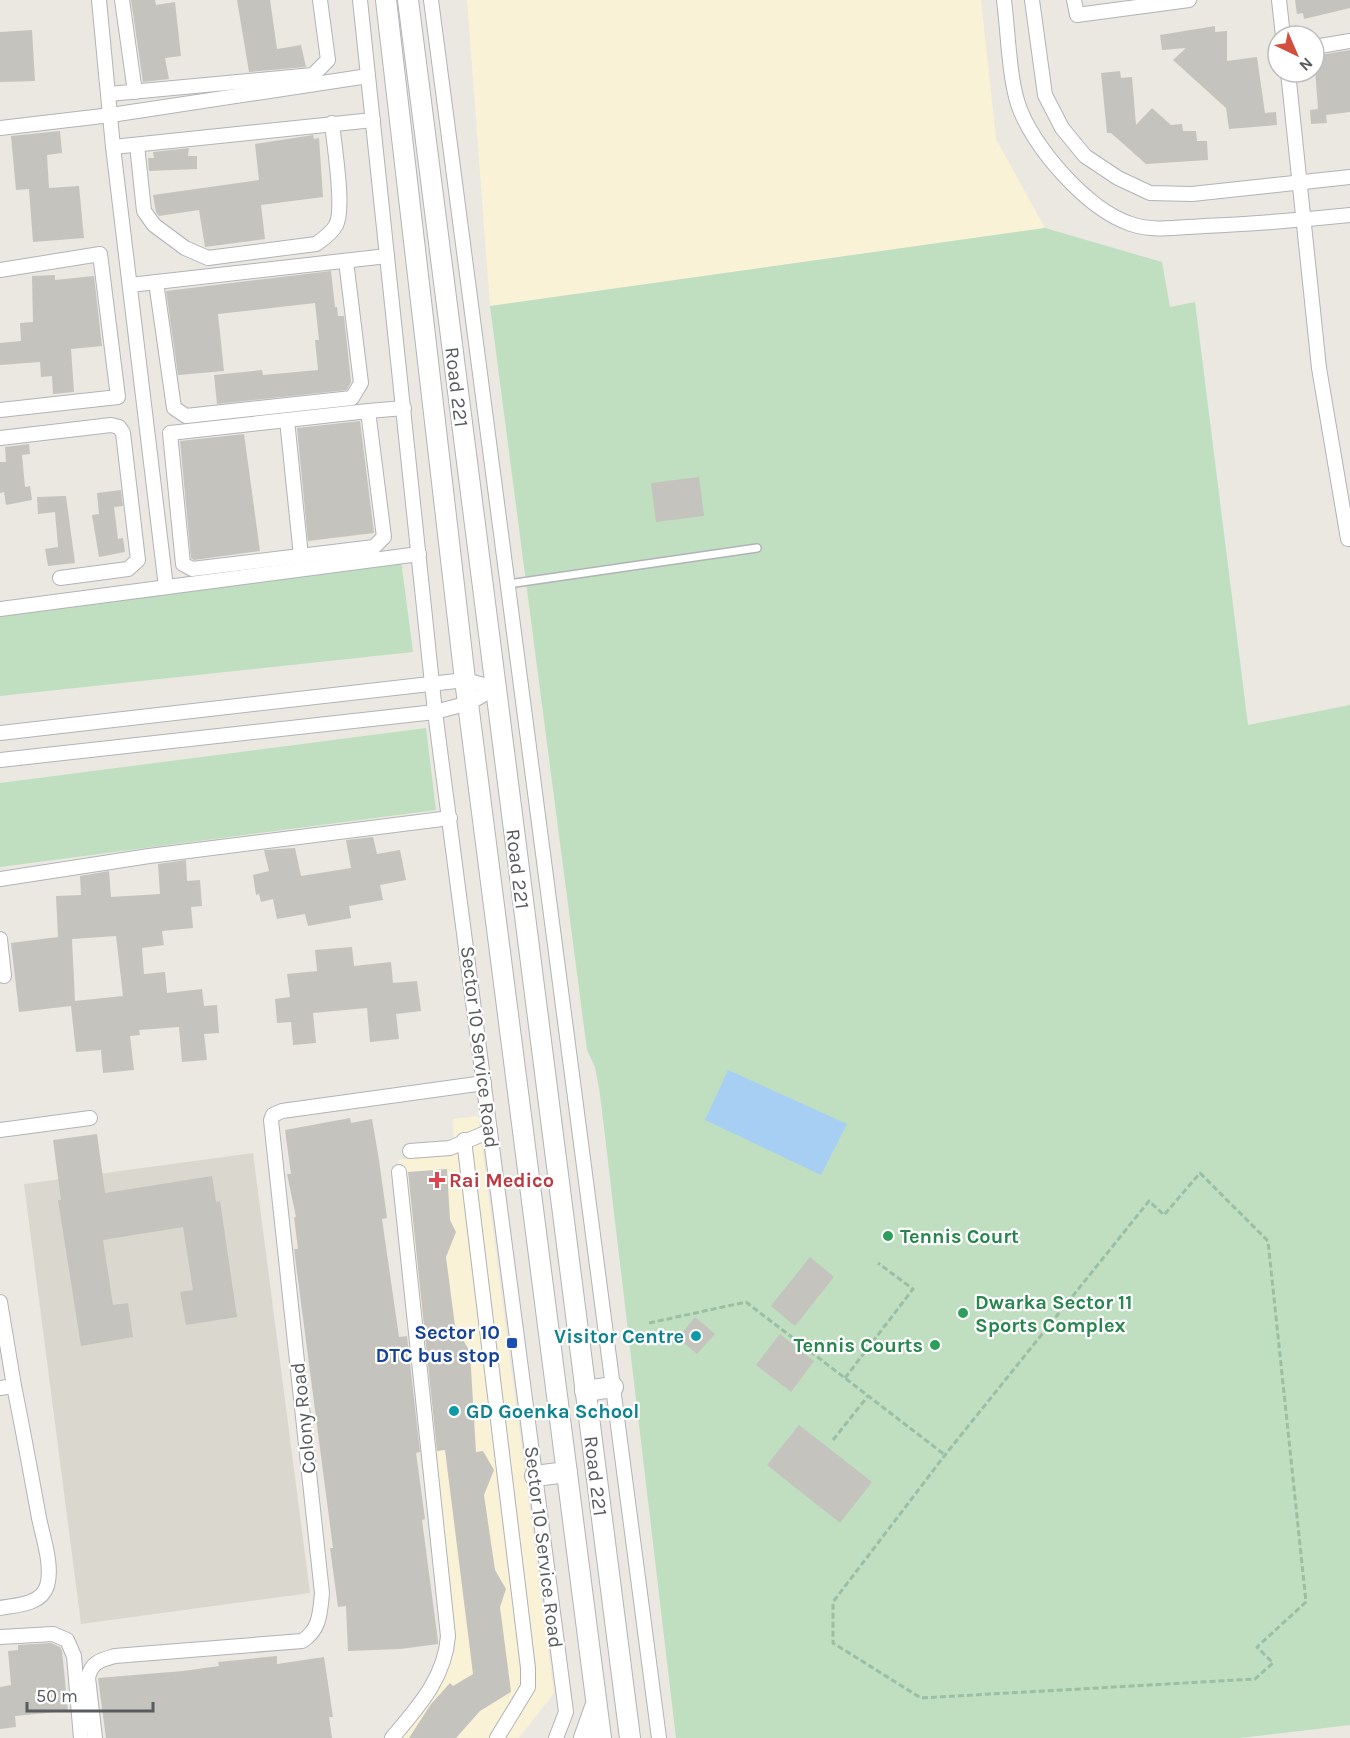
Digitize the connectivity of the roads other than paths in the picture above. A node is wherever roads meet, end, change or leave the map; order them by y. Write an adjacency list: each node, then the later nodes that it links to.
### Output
1 (99, 0): 19 (street)
2 (122, 0): 18 (street)
3 (320, 0): 18 (street)
4 (360, 0): 16 (street, Sector 10 Service Road)
5 (386, 0): 50 (main road, Road 221)
6 (408, 0): 52 (main road, Road 221)
7 (431, 0): 47 (street)
8 (1004, 0): 29 (street)
9 (1032, 0): 27 (street)
10 (1074, 0): 11 (street)
11 (1189, 0)
12 (1279, 0): 13 (street)
13 (1282, 24)
14 (1350, 41): 15 (street)
15 (1326, 45)
16 (368, 75): 20 (street); 21 (street, Sector 10 Service Road)
17 (1289, 84): 27 (street)
18 (135, 92): 19 (street)
19 (109, 94): 20 (street)
20 (111, 115): 23 (street); 25 (street)
21 (373, 120): 22 (street); 30 (street, Sector 10 Service Road)
22 (332, 123): 24 (street); 24 (street)
23 (0, 128)
24 (137, 145): 25 (street)
25 (113, 147): 34 (street)
26 (1350, 177): 27 (street)
27 (1299, 182): 29 (street)
28 (1350, 215): 29 (street)
29 (1302, 220): 42 (street)
30 (387, 256): 31 (street); 35 (street, Sector 10 Service Road)
31 (346, 261): 33 (street); 33 (street)
32 (0, 270): 36 (street)
33 (156, 282): 34 (street)
34 (130, 285): 41 (street)
35 (404, 408): 37 (street); 44 (street, Sector 10 Service Road)
36 (0, 410)
37 (368, 411): 38 (street); 45 (street)
38 (287, 420): 39 (street); 45 (street)
39 (170, 433): 41 (street); 45 (street)
40 (0, 438): 46 (street)
41 (148, 438): 48 (street)
42 (1348, 539)
43 (757, 548): 47 (lane)
44 (419, 554): 48 (street); 51 (street, Sector 10 Service Road)
45 (301, 556)
46 (60, 578)
47 (508, 584): 70 (street)
48 (166, 587): 49 (street)
49 (0, 609)
50 (465, 680): 51 (street); 52 (street); 53 (main road, Road 221)
51 (432, 683): 54 (street, Sector 10 Service Road); 55 (street)
52 (495, 688): 53 (street); 72 (main road, Road 221)
53 (469, 703): 54 (street); 73 (main road, Road 221)
54 (435, 712): 56 (street); 57 (street, Sector 10 Service Road)
55 (0, 733)
56 (0, 760)
57 (450, 818): 58 (street); 61 (street, Sector 10 Service Road)
58 (0, 879)
59 (0, 939): 60 (street)
60 (4, 976)
61 (484, 1083): 64 (street, Sector 10 Service Road); 79 (street, Colony Road)
62 (90, 1118): 63 (street)
63 (0, 1130)
64 (490, 1131): 65 (street); 74 (street, Sector 10 Service Road)
65 (464, 1140): 66 (street); 81 (street)
66 (410, 1151)
67 (399, 1172): 80 (street)
68 (0, 1302): 69 (street)
69 (14, 1386): 71 (street); 75 (street)
70 (613, 1387): 72 (main road); 86 (street)
71 (0, 1389)
72 (585, 1390): 85 (main road, Road 221)
73 (567, 1472): 74 (main road); 77 (main road, Road 221)
74 (535, 1476): 82 (street, Sector 10 Service Road)
75 (0, 1608)
76 (0, 1637): 78 (street)
77 (597, 1702): 83 (main road); 84 (main road, Road 221)
78 (81, 1738)
79 (95, 1738)
80 (392, 1738)
81 (497, 1738)
82 (556, 1738)
83 (584, 1738)
84 (601, 1738)
85 (630, 1738)
86 (659, 1738)

